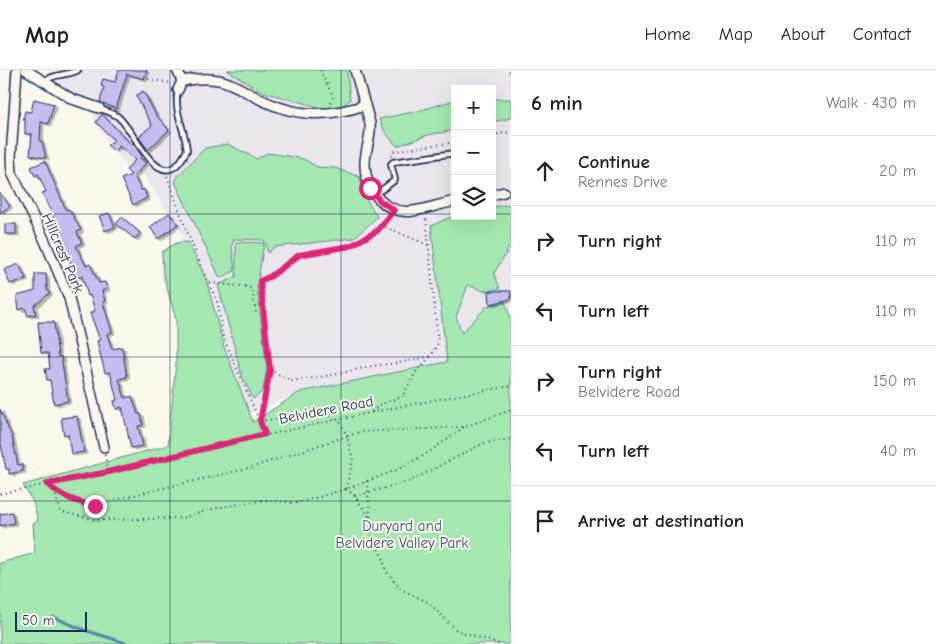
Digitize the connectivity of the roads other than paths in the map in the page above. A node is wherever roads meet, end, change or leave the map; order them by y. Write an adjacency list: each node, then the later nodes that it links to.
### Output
1 (16, 70): 15 (street, Hillcrest Park)
2 (26, 70): 6 (street)
3 (78, 70): 6 (lane)
4 (177, 70): 7 (street)
5 (355, 70): 8 (street)
6 (44, 82): 9 (street)
7 (180, 85): 8 (street); 9 (lane)
8 (365, 106): 12 (street)
9 (99, 108)
10 (451, 153): 12 (lane)
11 (504, 192): 13 (street)
12 (374, 194): 14 (street)
13 (496, 194)
14 (451, 202)
15 (104, 447)

